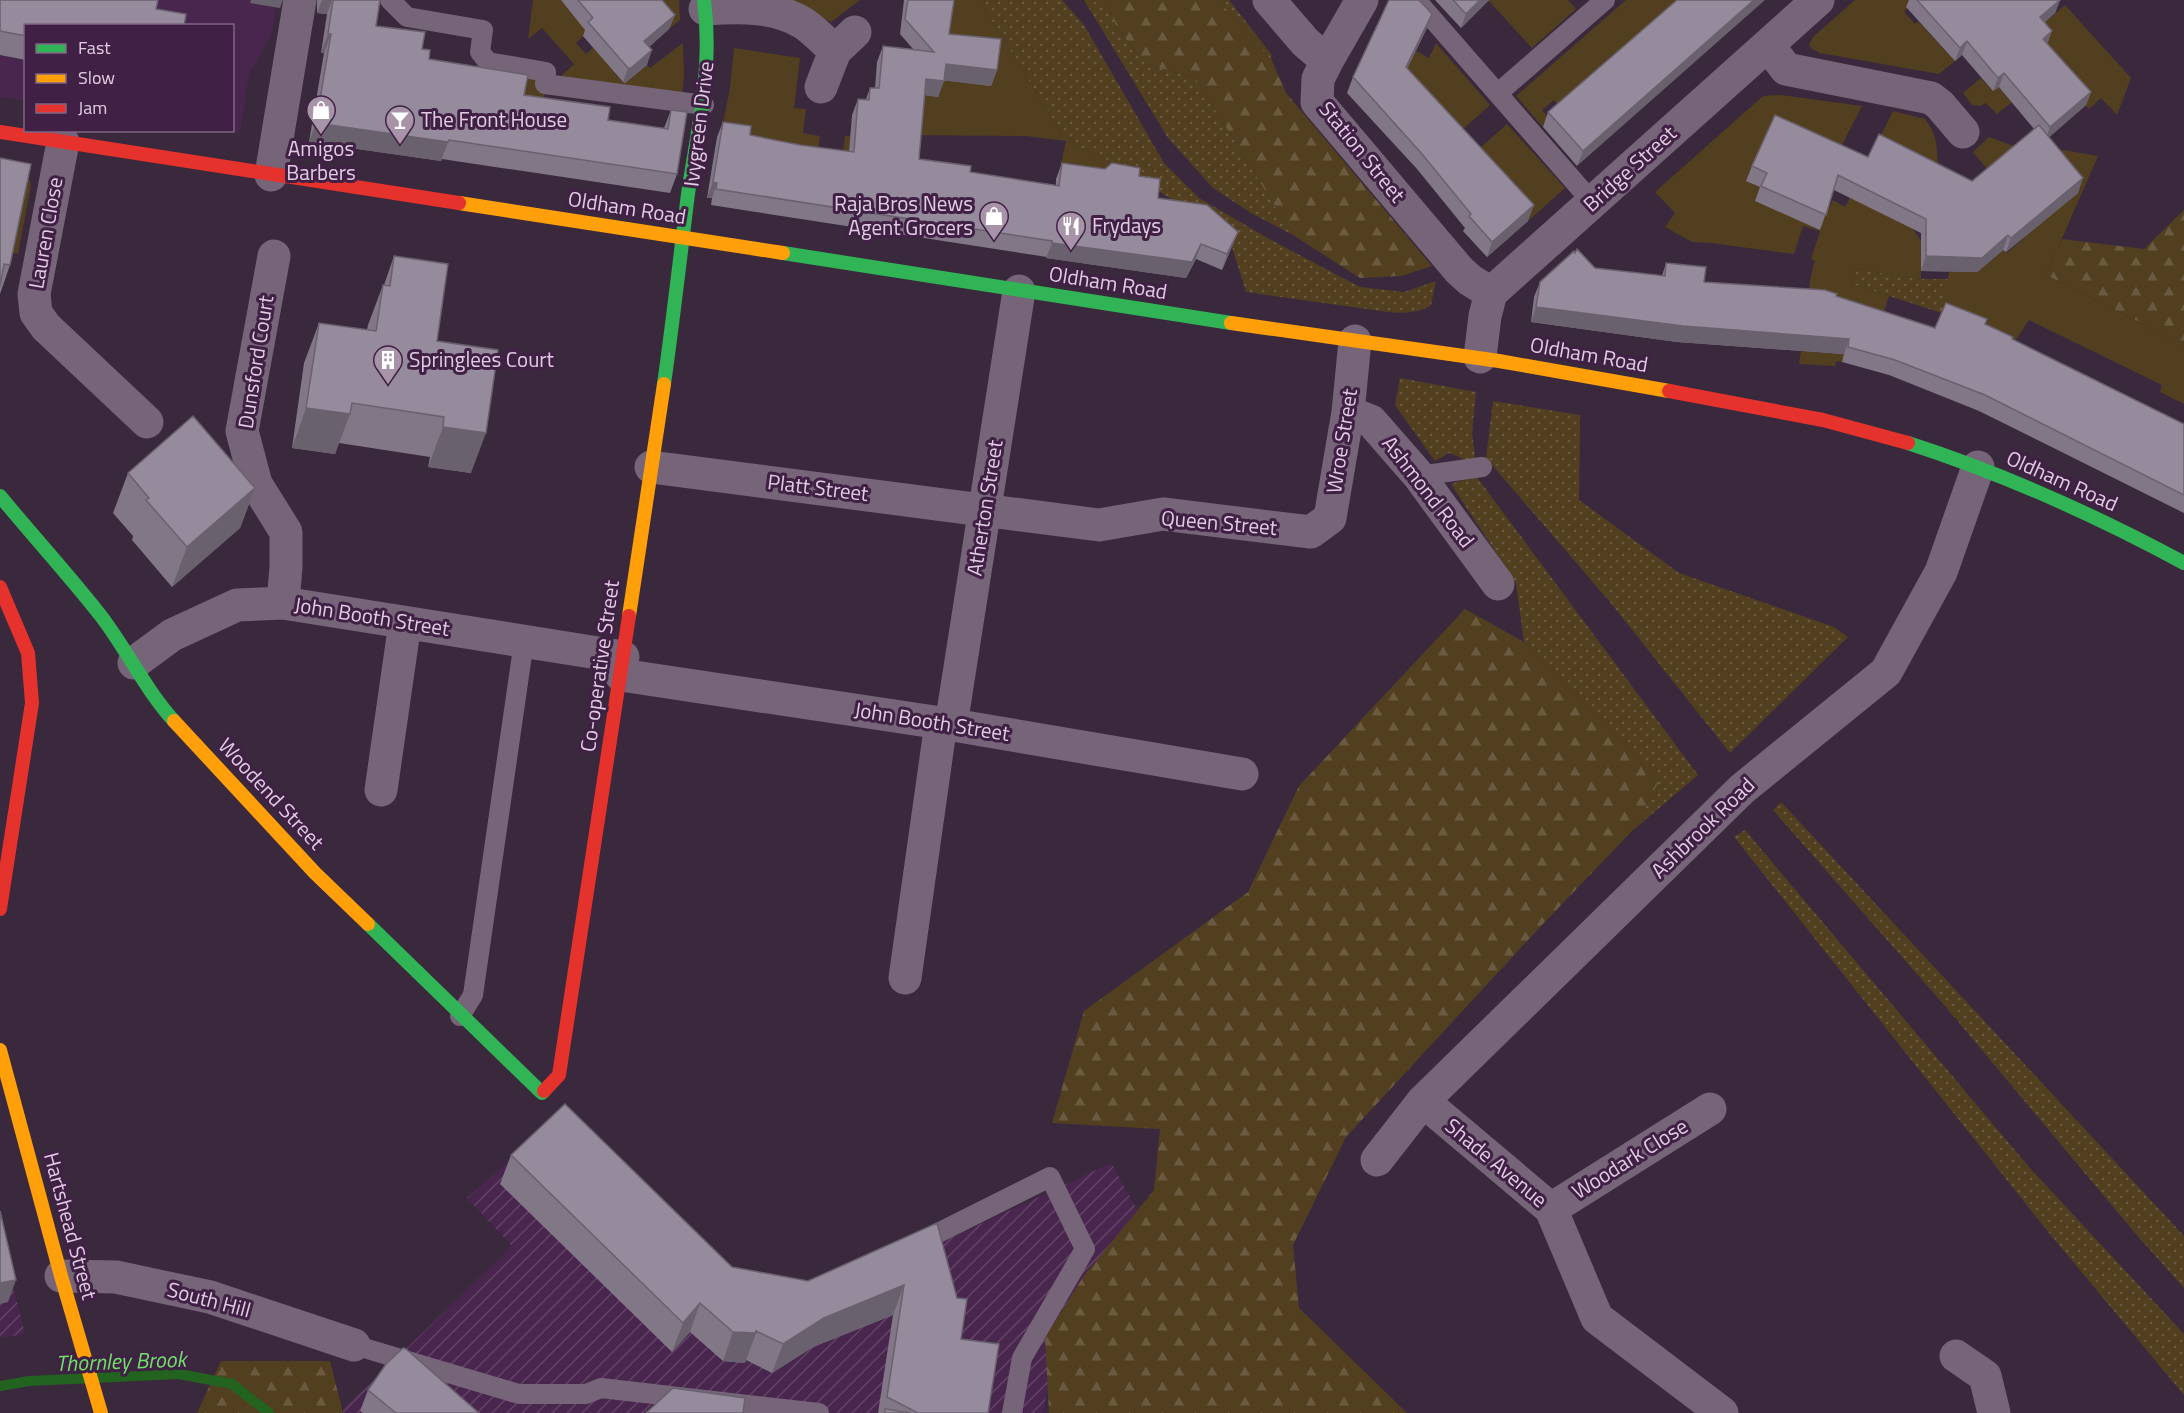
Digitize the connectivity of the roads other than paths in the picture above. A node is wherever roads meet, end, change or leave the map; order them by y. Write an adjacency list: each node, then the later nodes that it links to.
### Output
1 (300, 0): 17 (street)
2 (390, 0): 13 (lane)
3 (1269, 0): 10 (street)
4 (1362, 0): 10 (street)
5 (1416, 0): 12 (lane)
6 (1605, 0): 12 (lane)
7 (1818, 0): 9 (street, Bridge Street)
8 (705, 4): 11 (street, Ivygreen Drive); 13 (street, Ivygreen Drive)
9 (1768, 45): 15 (street); 18 (street, Bridge Street)
10 (1327, 61): 22 (street, Station Street)
11 (821, 87)
12 (1498, 93): 18 (lane)
13 (704, 105): 19 (street, Ivygreen Drive)
14 (0, 132): 16 (street, Oldham Road)
15 (1963, 132)
16 (63, 142): 17 (street, Oldham Road); 26 (street, Lauren Close)
17 (271, 175): 19 (street, Oldham Road)
18 (1593, 203): 22 (street, Bridge Street)
19 (684, 238): 21 (street, Oldham Road); 27 (street, Co-operative Street)
20 (274, 256): 37 (street, Dunsford Court)
21 (1019, 291): 23 (street, Oldham Road); 32 (street, Atherton Street)
22 (1491, 293): 24 (street)
23 (1355, 341): 24 (street, Oldham Road); 25 (street, Wroe Street)
24 (1480, 357): 29 (street, Oldham Road)
25 (1348, 412): 30 (street, Ashmond Road); 33 (street, Wroe Street)
26 (147, 422)
27 (651, 467): 32 (street, Platt Street); 41 (street, Co-operative Street)
28 (1482, 467): 30 (lane)
29 (1978, 467): 34 (street, Oldham Road); 50 (street, Ashbrook Road)
30 (1419, 476): 35 (street, Ashmond Road)
31 (0, 496): 40 (street, Woodend Street)
32 (984, 510): 33 (street, Queen Street); 42 (street, Atherton Street)
33 (1311, 532)
34 (2184, 563)
35 (1498, 584)
36 (0, 587): 45 (street)
37 (283, 603): 38 (street, John Booth Street); 40 (street, John Booth Street)
38 (405, 623): 39 (street, John Booth Street); 44 (street)
39 (524, 641): 41 (street, John Booth Street); 47 (lane)
40 (134, 663): 47 (street, Woodend Street)
41 (622, 666): 42 (street, John Booth Street); 49 (street, Co-operative Street)
42 (946, 724): 43 (street, John Booth Street); 46 (street, Atherton Street)
43 (1242, 774)
44 (381, 790)
45 (0, 909)
46 (905, 978)
47 (460, 1016): 49 (street, Woodend Street)
48 (0, 1050): 56 (street, Hartshead Street)
49 (542, 1093): 51 (lane)
50 (1423, 1101): 53 (street, Ashbrook Road); 54 (street, Shade Avenue)
51 (559, 1109)
52 (1710, 1109): 54 (street, Woodark Close)
53 (1377, 1160)
54 (1551, 1209): 62 (street, Shade Avenue)
55 (902, 1250): 61 (lane)
56 (61, 1276): 57 (street, South Hill); 59 (street, Hartshead Street)
57 (354, 1345): 60 (lane)
58 (1956, 1356): 63 (street)
59 (101, 1413)
60 (819, 1413)
61 (1012, 1413)
62 (1722, 1413)
63 (1994, 1413)

